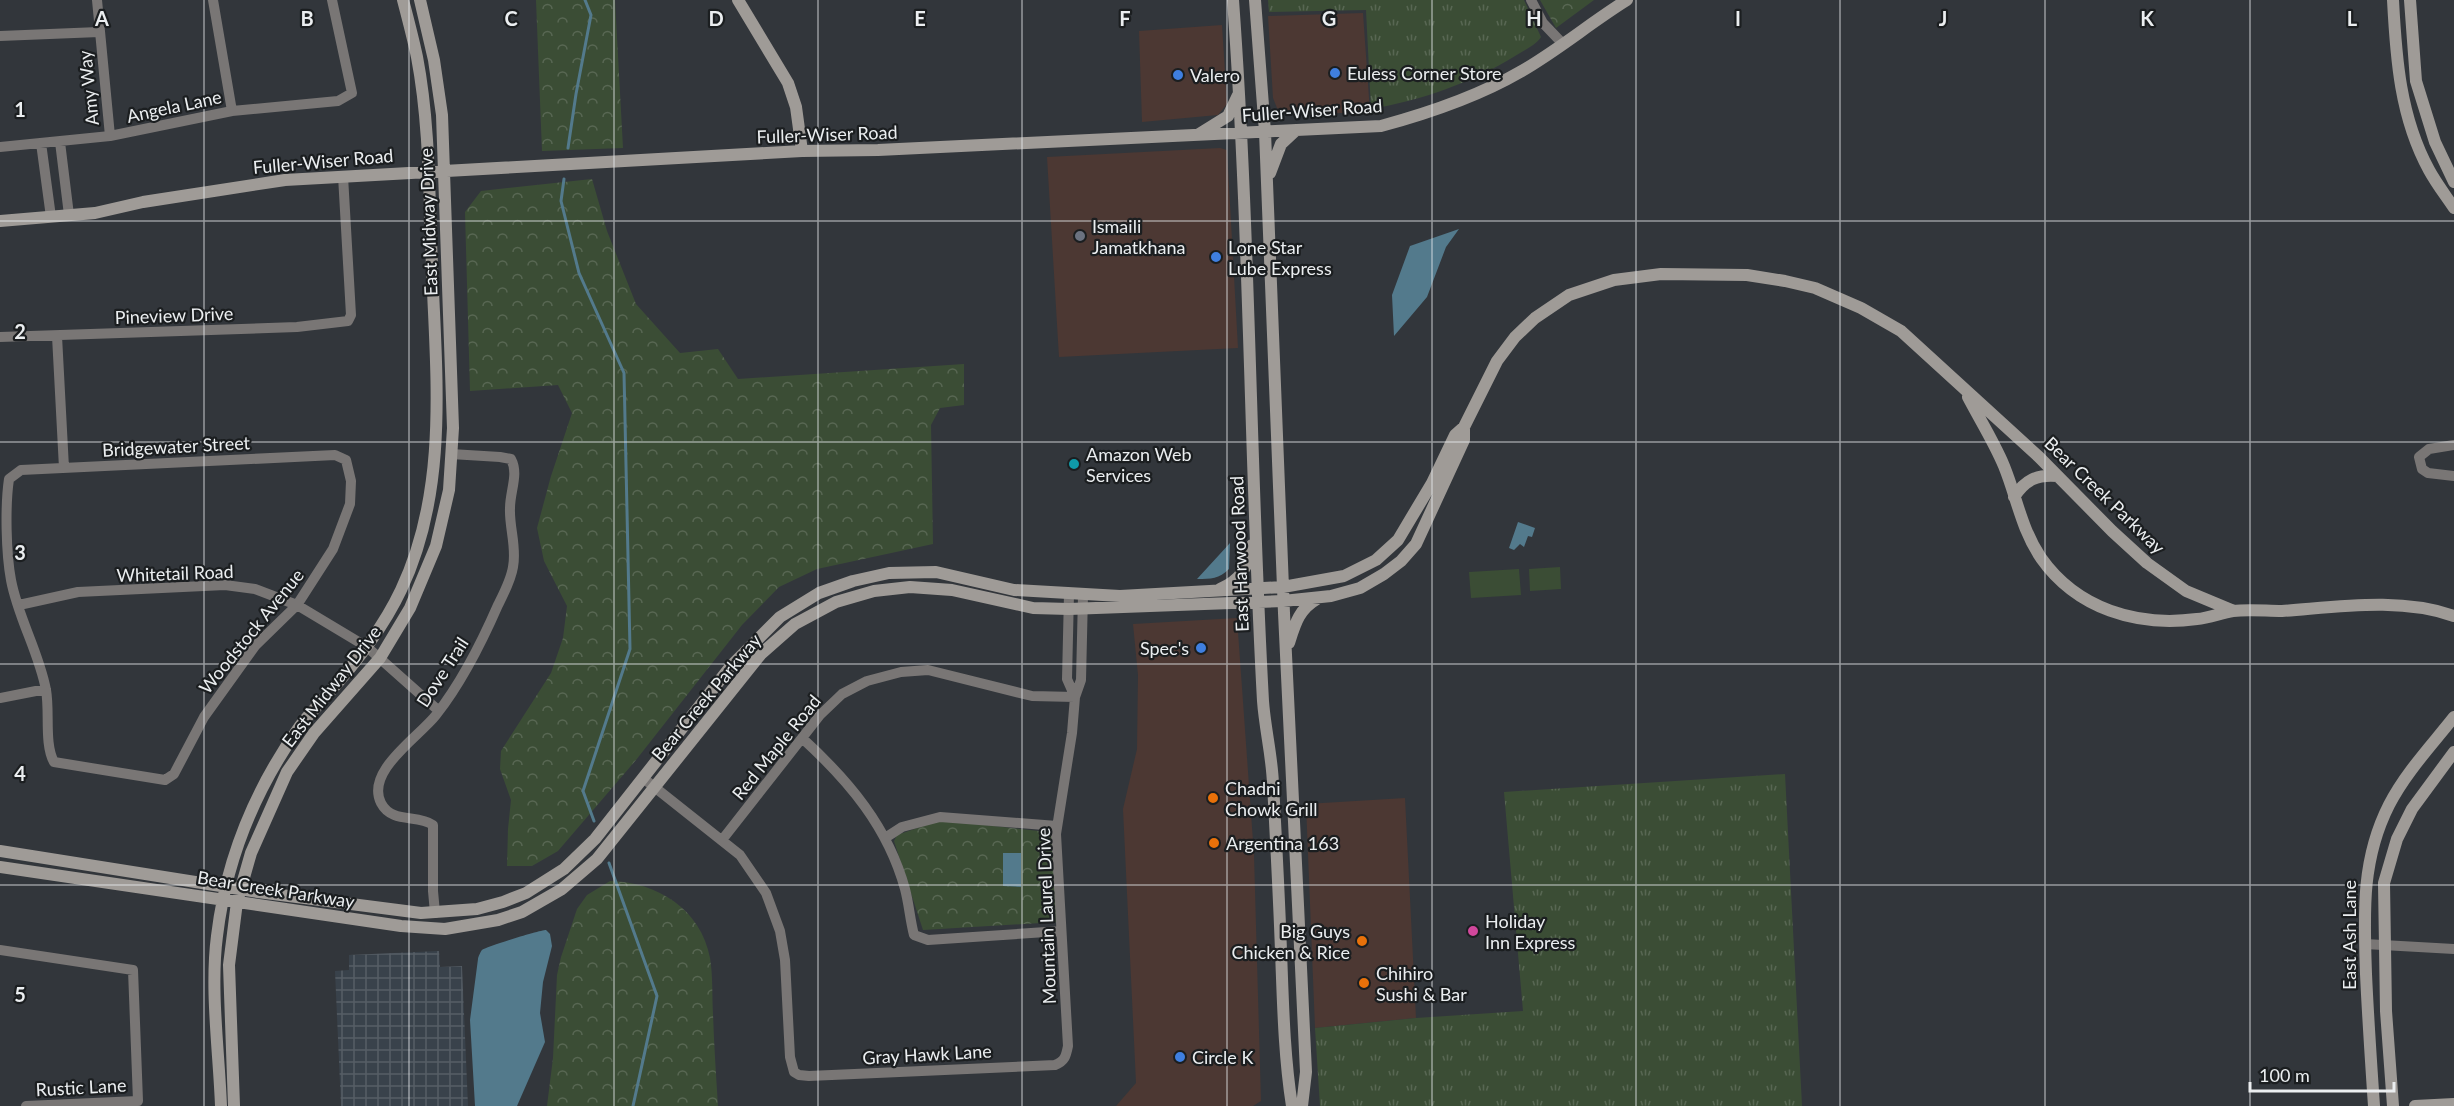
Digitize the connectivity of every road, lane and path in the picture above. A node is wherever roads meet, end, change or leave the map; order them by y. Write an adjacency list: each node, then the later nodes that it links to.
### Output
1 (97, 0): 13 (street, Amy Way)
2 (213, 0): 17 (street)
3 (332, 0): 17 (street, Angela Lane)
4 (403, 0): 30 (street, East Midway Drive)
5 (420, 0): 28 (street, East Midway Drive)
6 (738, 0): 26 (street)
7 (1233, 0): 16 (street, East Harwood Road)
8 (1255, 0): 19 (street)
9 (1531, 0): 15 (street)
10 (1627, 0): 15 (street, Fuller-Wiser Road)
11 (2393, 0): 29 (street)
12 (2410, 0): 27 (street)
13 (99, 32): 14 (street); 22 (street, Amy Way)
14 (0, 36)
15 (1563, 44): 18 (street, Fuller-Wiser Road)
16 (1240, 91): 20 (street, East Harwood Road); 21 (street)
17 (232, 111): 22 (street, Angela Lane)
18 (1296, 130): 19 (street, Fuller-Wiser Road); 33 (street)
19 (1265, 132): 20 (street, Fuller-Wiser Road); 33 (street)
20 (1243, 133): 21 (street, Fuller-Wiser Road); 38 (street, East Harwood Road)
21 (1198, 135): 26 (street, Fuller-Wiser Road)
22 (110, 136): 23 (street, Angela Lane)
23 (60, 142): 24 (street, Angela Lane); 35 (street, Amy Way)
24 (41, 143): 25 (street, Angela Lane); 36 (street)
25 (0, 147)
26 (802, 152): 28 (street, Fuller-Wiser Road)
27 (2444, 165): 29 (street); 32 (street)
28 (444, 170): 30 (street, Fuller-Wiser Road); 45 (street, East Midway Drive)
29 (2429, 170): 34 (street)
30 (428, 171): 31 (street, Fuller-Wiser Road); 66 (street, East Midway Drive)
31 (343, 176): 35 (street, Fuller-Wiser Road); 40 (street, Pineview Drive)
32 (2454, 182)
33 (1267, 183): 39 (street)
34 (2454, 208)
35 (69, 215): 36 (street, Fuller-Wiser Road)
36 (51, 217): 37 (street, Fuller-Wiser Road)
37 (0, 221)
38 (1249, 286): 39 (street); 51 (street, East Harwood Road)
39 (1271, 286): 52 (street)
40 (57, 336): 41 (street, Pineview Drive); 47 (street)
41 (0, 338)
42 (1963, 388): 43 (street, Bear Creek Parkway); 48 (street, Bear Creek Parkway); 50 (street, Bear Creek Parkway)
43 (1464, 428): 52 (street, Bear Creek Parkway); 57 (street, Bear Creek Parkway)
44 (2454, 445): 49 (street)
45 (452, 454): 68 (street, East Midway Drive); 72 (street, Dove Trail)
46 (346, 460): 47 (street, Bridgewater Street); 61 (street, Woodstock Avenue)
47 (64, 468): 60 (street, Bridgewater Street)
48 (2058, 476): 50 (street); 64 (street, Bear Creek Parkway)
49 (2454, 476)
50 (2014, 497): 64 (street, Bear Creek Parkway)
51 (1255, 505): 53 (street, East Harwood Road); 54 (street)
52 (1283, 587): 53 (street, Bear Creek Parkway); 58 (street)
53 (1258, 589): 54 (street, Bear Creek Parkway); 59 (street, East Harwood Road)
54 (1214, 592): 56 (street, Bear Creek Parkway)
55 (1069, 594): 56 (street, Bear Creek Parkway); 63 (street, Mountain Laurel Drive); 76 (street, Bear Creek Parkway)
56 (1083, 595): 62 (street, Mountain Laurel Drive)
57 (1318, 598): 58 (street, Bear Creek Parkway); 67 (street)
58 (1284, 602): 59 (street, Bear Creek Parkway); 67 (street)
59 (1259, 603): 62 (street, Bear Creek Parkway); 84 (street, East Harwood Road)
60 (19, 605): 61 (street, Whitetail Road); 69 (street)
61 (297, 605): 66 (street, Whitetail Road); 69 (street, Woodstock Avenue)
62 (1082, 608): 63 (street, Bear Creek Parkway); 71 (street, Mountain Laurel Drive)
63 (1068, 609): 71 (street, Mountain Laurel Drive); 77 (street, Bear Creek Parkway)
64 (2234, 611): 65 (street, Bear Creek Parkway)
65 (2454, 615)
66 (366, 648): 68 (street, Whitetail Road); 85 (street, East Midway Drive)
67 (1286, 653): 83 (street)
68 (380, 658): 72 (street, Whitetail Road); 86 (street, East Midway Drive)
69 (46, 689): 70 (street)
70 (0, 698)
71 (1075, 698): 74 (street, Red Maple Road); 78 (street, Mountain Laurel Drive)
72 (439, 711): 89 (street, Dove Trail)
73 (2452, 723): 91 (street, East Ash Lane)
74 (802, 738): 79 (street); 80 (street, Red Maple Road)
75 (2454, 752): 92 (street, East Ash Lane)
76 (643, 778): 77 (street); 89 (street, Bear Creek Parkway)
77 (655, 787): 80 (street); 88 (street, Bear Creek Parkway)
78 (1057, 826): 79 (street); 90 (street, Mountain Laurel Drive)
79 (885, 838): 90 (street)
80 (722, 840): 95 (street, Gray Hawk Lane)
81 (0, 851): 85 (street, Bear Creek Parkway)
82 (0, 867): 87 (street, Bear Creek Parkway)
83 (1297, 883): 84 (street); 101 (street)
84 (1278, 884): 100 (street, East Harwood Road)
85 (227, 886): 86 (street, Bear Creek Parkway); 87 (street, East Midway Drive)
86 (240, 889): 88 (street, East Midway Drive); 89 (street, Bear Creek Parkway)
87 (224, 899): 88 (street, Bear Creek Parkway); 98 (street, East Midway Drive)
88 (237, 902): 99 (street, East Midway Drive)
89 (435, 912)
90 (1061, 931): 95 (street, Mountain Laurel Drive)
91 (2365, 944): 92 (street); 102 (street, East Ash Lane)
92 (2385, 944): 93 (street); 103 (street, East Ash Lane)
93 (2454, 949)
94 (0, 950): 97 (street, Rustic Lane)
95 (1062, 1062)
96 (2454, 1104): 104 (street)
97 (26, 1106)
98 (221, 1106)
99 (234, 1106)
100 (1292, 1106)
101 (1302, 1106)
102 (2373, 1106)
103 (2393, 1106)
104 (2415, 1106)

